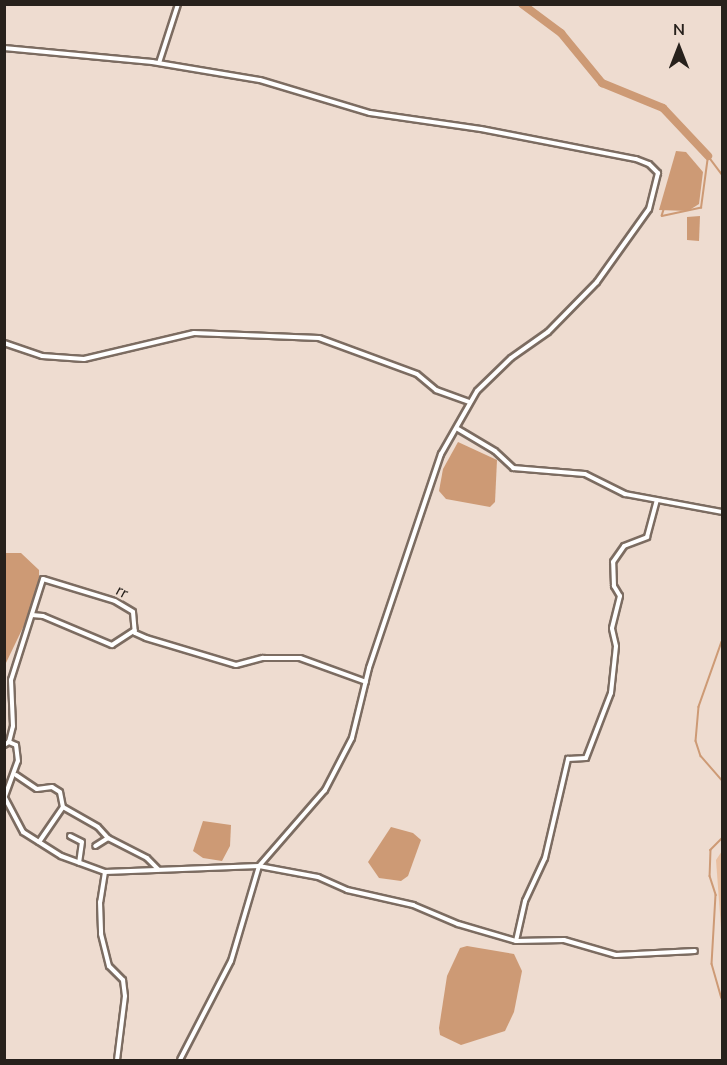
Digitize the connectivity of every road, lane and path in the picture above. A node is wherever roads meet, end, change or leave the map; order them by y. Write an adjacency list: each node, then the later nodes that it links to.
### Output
1 (178, 4): 3 (street)
2 (4, 48): 3 (street)
3 (159, 63): 5 (street)
4 (4, 343): 5 (street)
5 (469, 402): 6 (street)
6 (458, 429): 7 (street); 11 (street)
7 (657, 500): 8 (street); 24 (street)
8 (723, 512)
9 (32, 616): 10 (street); 10 (street, rr); 12 (street, rr)
10 (135, 630): 11 (street)
11 (366, 682): 21 (street)
12 (7, 743): 13 (street, rr)
13 (16, 775): 14 (street, rr); 15 (street)
14 (5, 796): 18 (street)
15 (63, 807): 17 (street); 18 (street)
16 (70, 836): 20 (street)
17 (108, 838): 19 (street); 22 (street)
18 (39, 842): 20 (street)
19 (95, 846)
20 (79, 863): 23 (street)
21 (259, 866): 22 (street); 24 (street); 27 (street)
22 (158, 869): 23 (street)
23 (105, 872): 26 (street)
24 (516, 941): 25 (street)
25 (695, 951)
26 (117, 1060)
27 (180, 1060)

